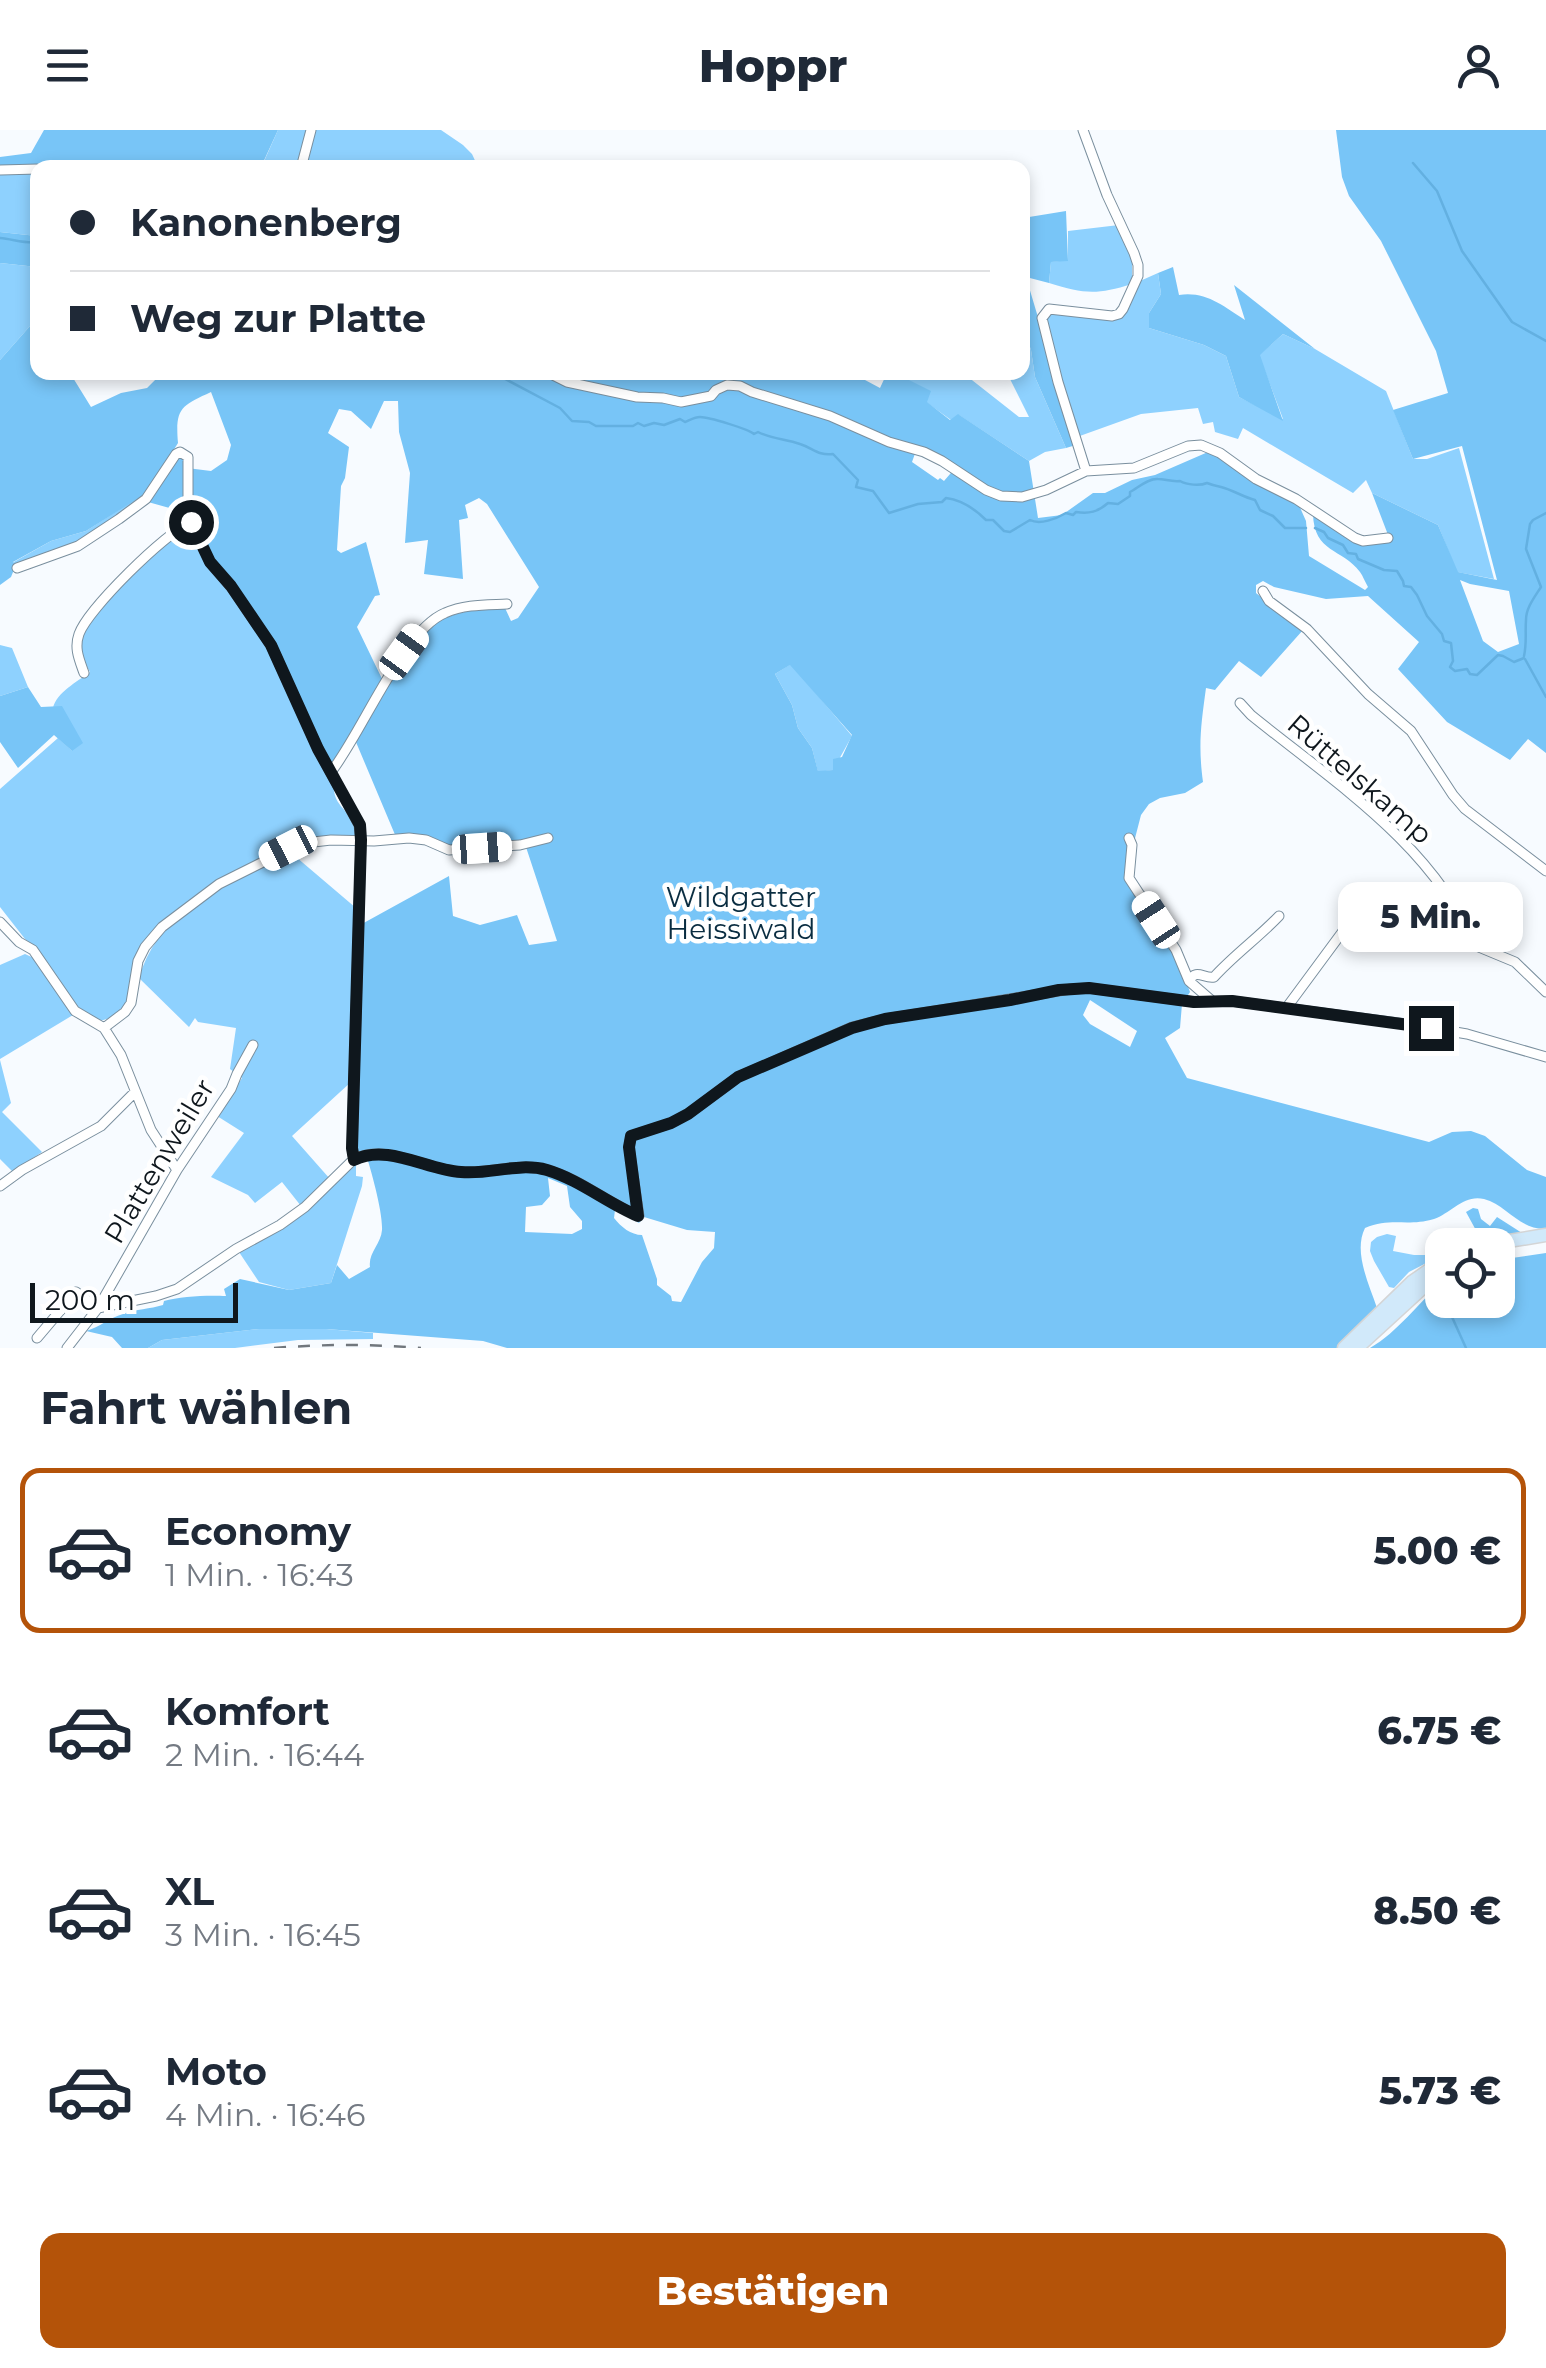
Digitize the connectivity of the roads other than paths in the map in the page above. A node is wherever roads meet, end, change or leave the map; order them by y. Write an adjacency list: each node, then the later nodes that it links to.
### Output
1 (311, 130): 3 (street)
2 (1082, 130): 7 (street)
3 (303, 160)
4 (30, 169): 5 (street)
5 (0, 170)
6 (563, 380): 7 (street)
7 (1086, 472): 9 (street)
8 (191, 522): 10 (street); 13 (street); 15 (street)
9 (1388, 538)
10 (17, 568)
11 (1263, 591): 19 (street)
12 (507, 604): 15 (street)
13 (84, 672)
14 (1240, 703): 24 (street, Rüttelskamp)
15 (331, 772): 18 (street)
16 (548, 838): 18 (street)
17 (1129, 838): 25 (street)
18 (361, 840): 29 (street); 33 (street)
19 (1546, 871)
20 (1366, 900): 28 (street)
21 (1279, 916): 25 (street)
22 (1406, 920): 24 (street)
23 (0, 922): 29 (street)
24 (1474, 945): 26 (street)
25 (1189, 981): 27 (street)
26 (1546, 992)
27 (1212, 1001): 28 (street); 33 (street)
28 (1287, 1007): 31 (street)
29 (104, 1028): 32 (street)
30 (253, 1045): 34 (street, Plattenweiler)
31 (1546, 1057)
32 (136, 1092): 34 (street); 35 (street)
33 (358, 1157): 42 (street)
34 (177, 1170): 42 (street, Plattenweiler)
35 (0, 1186)
36 (1546, 1235): 37 (main road)
37 (1515, 1240)
38 (1546, 1242): 39 (main road)
39 (1515, 1247)
40 (1425, 1273): 45 (main road)
41 (1425, 1284): 46 (main road)
42 (98, 1308): 43 (street); 44 (street, Plattenweiler)
43 (36, 1338)
44 (67, 1348)
45 (1344, 1348)
46 (1357, 1348)

